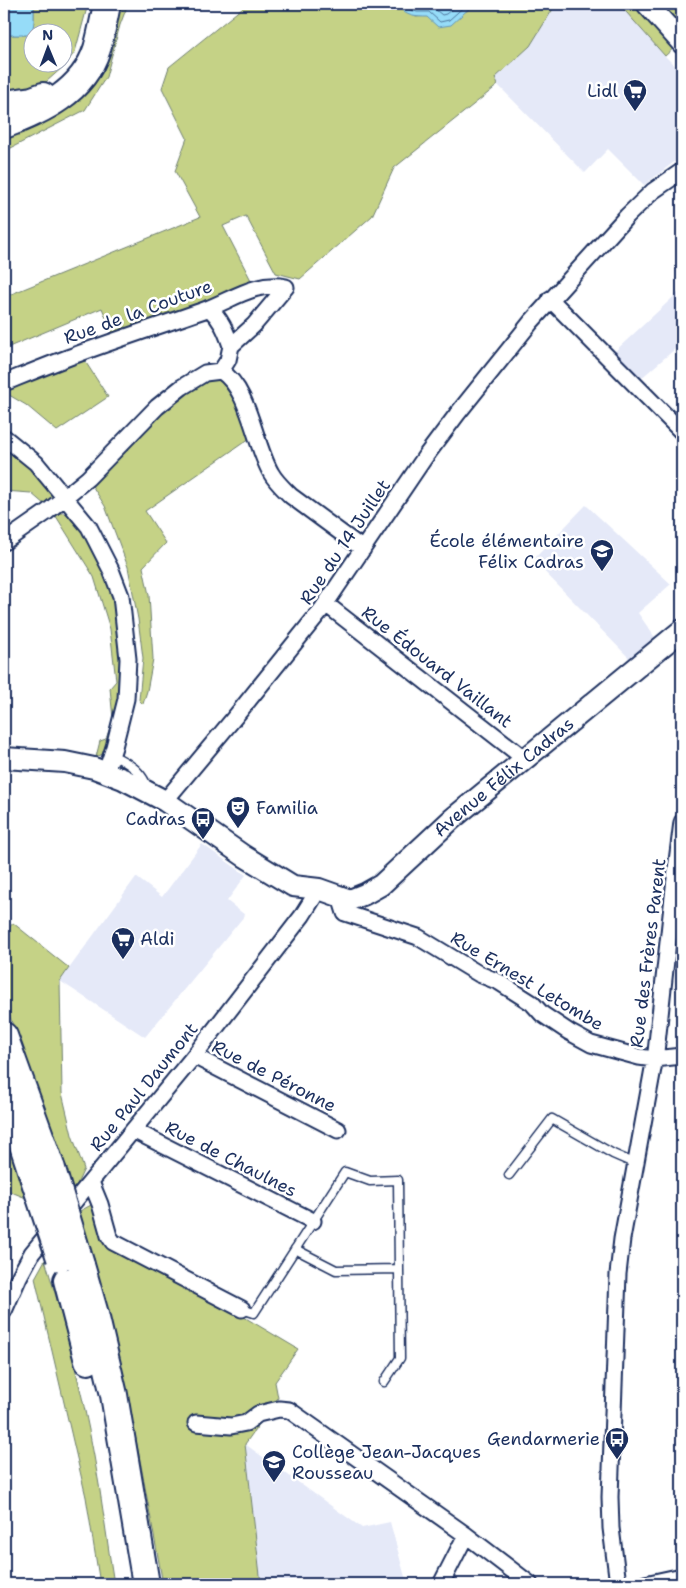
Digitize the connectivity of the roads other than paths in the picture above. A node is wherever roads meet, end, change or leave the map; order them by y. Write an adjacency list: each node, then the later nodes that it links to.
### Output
1 (96, 4): 5 (highway)
2 (107, 4): 6 (highway)
3 (647, 4): 4 (street)
4 (682, 43)
5 (4, 104)
6 (4, 125)
7 (682, 170): 8 (street, Rue du 14 Juillet)
8 (550, 299): 13 (street); 17 (street, Rue du 14 Juillet)
9 (209, 308): 10 (street); 10 (street, Rue de la Couture); 12 (street, Rue de la Couture)
10 (231, 346): 11 (street)
11 (221, 371): 15 (street); 17 (street)
12 (4, 382)
13 (682, 432)
14 (4, 437): 15 (street)
15 (64, 497): 16 (street); 22 (street)
16 (4, 542)
17 (363, 549): 18 (street, Rue du 14 Juillet)
18 (326, 604): 21 (street, Rue Édouard Vaillant); 23 (street, Rue du 14 Juillet)
19 (682, 630): 21 (street, Avenue Félix Cadras)
20 (4, 758): 22 (street, Avenue Félix Cadras)
21 (525, 759): 26 (street, Avenue Félix Cadras)
22 (108, 764): 23 (street, Avenue Félix Cadras)
23 (156, 796): 25 (street, Avenue Félix Cadras)
24 (682, 822): 30 (street, Rue des Frères Parent)
25 (319, 889): 26 (street, Avenue Félix Cadras); 28 (street, Rue Paul Daumont)
26 (340, 897): 30 (street, Rue Ernest Letombe)
27 (4, 1036): 35 (highway)
28 (194, 1056): 32 (street, Rue Paul Daumont); 33 (street, Rue de Péronne)
29 (682, 1056): 30 (street, Rue Ernest Letombe)
30 (654, 1059): 34 (street, Rue des Frères Parent)
31 (4, 1087): 35 (highway)
32 (133, 1130): 37 (street, Rue Paul Daumont); 38 (street, Rue de Chaulnes)
33 (338, 1130)
34 (636, 1164): 36 (lane); 52 (street, Rue des Frères Parent)
35 (42, 1173): 40 (highway, bridge)
36 (510, 1175)
37 (91, 1182): 42 (street); 43 (street, Rue Paul Daumont)
38 (313, 1220): 39 (lane); 41 (lane)
39 (295, 1249): 41 (lane); 42 (lane)
40 (72, 1267): 49 (highway); 50 (highway)
41 (399, 1269): 44 (lane)
42 (242, 1309)
43 (4, 1311)
44 (384, 1382)
45 (196, 1423): 46 (street)
46 (466, 1535): 48 (street); 51 (street)
47 (682, 1576): 53 (street)
48 (525, 1583)
49 (129, 1584)
50 (146, 1584)
51 (441, 1584)
52 (618, 1584)
53 (645, 1584)

